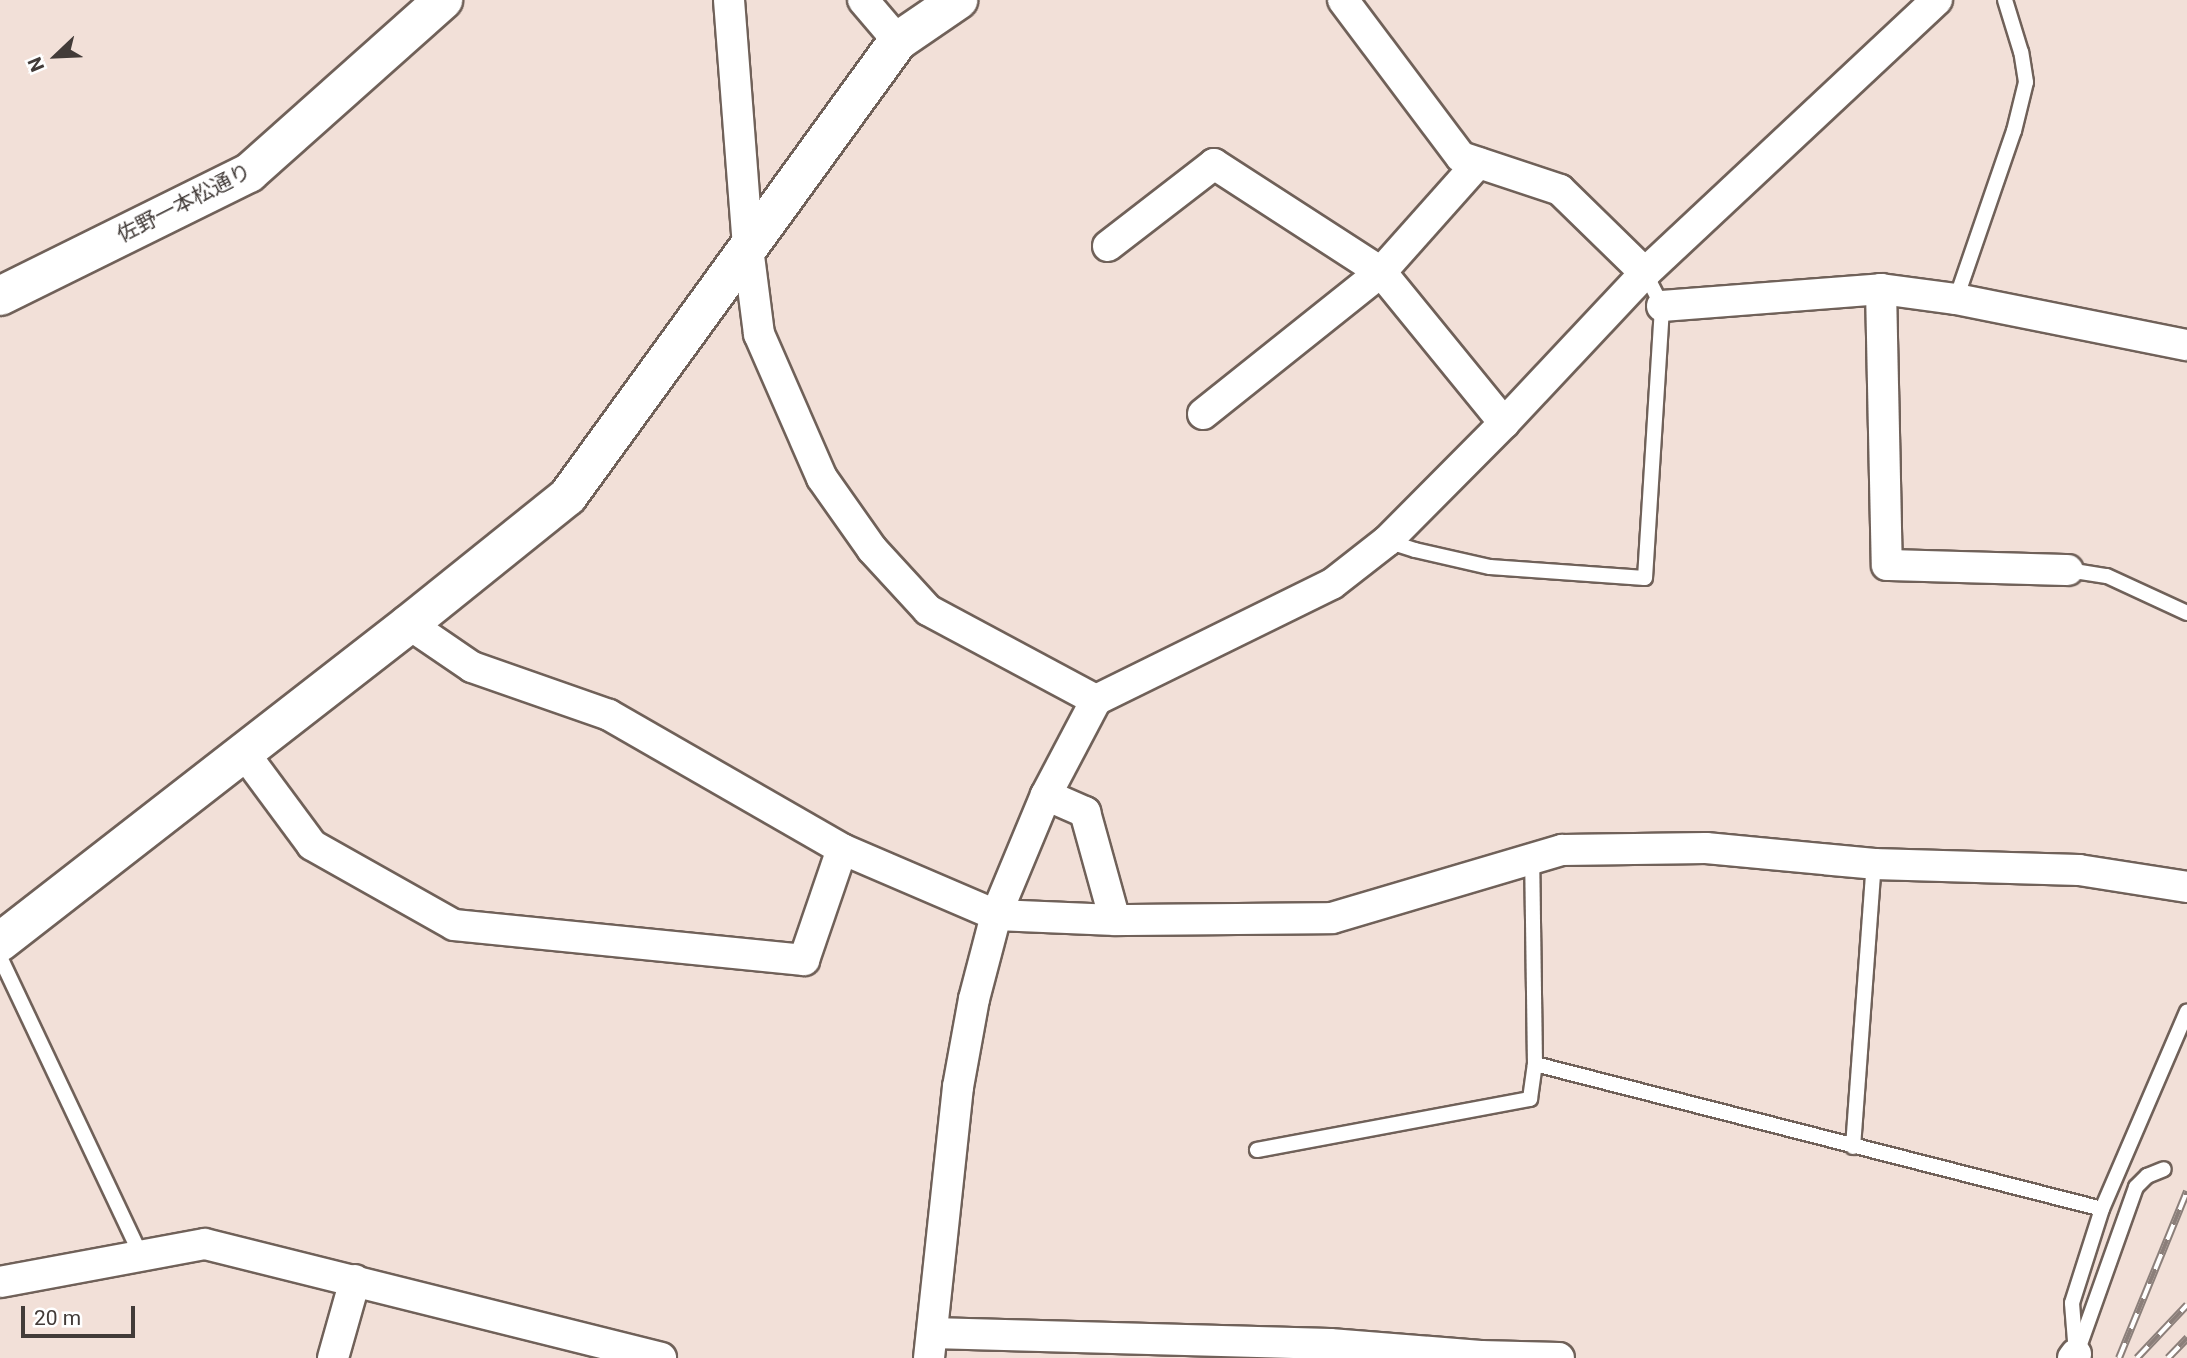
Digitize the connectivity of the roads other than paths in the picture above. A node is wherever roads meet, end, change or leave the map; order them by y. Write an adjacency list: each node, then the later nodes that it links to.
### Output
1 (443, 0): 15 (street, 佐野一本松通り)
2 (729, 0): 11 (street)
3 (863, 0): 8 (street)
4 (958, 0): 8 (street)
5 (1343, 0): 9 (street)
6 (1937, 0): 13 (street)
7 (2005, 0): 16 (lane)
8 (898, 41): 11 (street)
9 (1478, 163): 12 (street); 13 (street)
10 (1108, 246): 12 (street)
11 (748, 248): 24 (street); 25 (street)
12 (1381, 272): 19 (street); 20 (street)
13 (1645, 273): 17 (lane); 20 (street)
14 (1881, 289): 16 (street); 17 (street); 22 (street)
15 (0, 296)
16 (1956, 299): 18 (street)
17 (1662, 306): 21 (lane)
18 (2187, 345)
19 (1203, 414)
20 (1504, 423): 21 (street)
21 (1387, 541): 25 (street)
22 (2068, 570): 23 (lane)
23 (2187, 612)
24 (409, 624): 26 (street); 28 (street)
25 (1096, 700): 27 (street)
26 (244, 753): 28 (street); 34 (street)
27 (1046, 795): 32 (street); 33 (street)
28 (842, 849): 32 (street)
29 (1532, 860): 30 (street); 33 (street); 37 (lane)
30 (1874, 864): 31 (street); 38 (lane)
31 (2187, 887)
32 (996, 915): 33 (street); 45 (street)
33 (1115, 920)
34 (0, 942)
35 (0, 957): 42 (lane)
36 (2187, 1012): 41 (lane)
37 (1535, 1064): 38 (lane); 39 (lane)
38 (1853, 1147): 41 (lane)
39 (1257, 1150)
40 (2164, 1169): 46 (lane)
41 (2102, 1209): 46 (lane)
42 (142, 1257): 43 (street); 44 (street)
43 (355, 1280): 47 (street); 48 (street)
44 (0, 1282)
45 (930, 1346): 49 (street)
46 (2074, 1356)
47 (333, 1358)
48 (661, 1358)
49 (1559, 1358)

